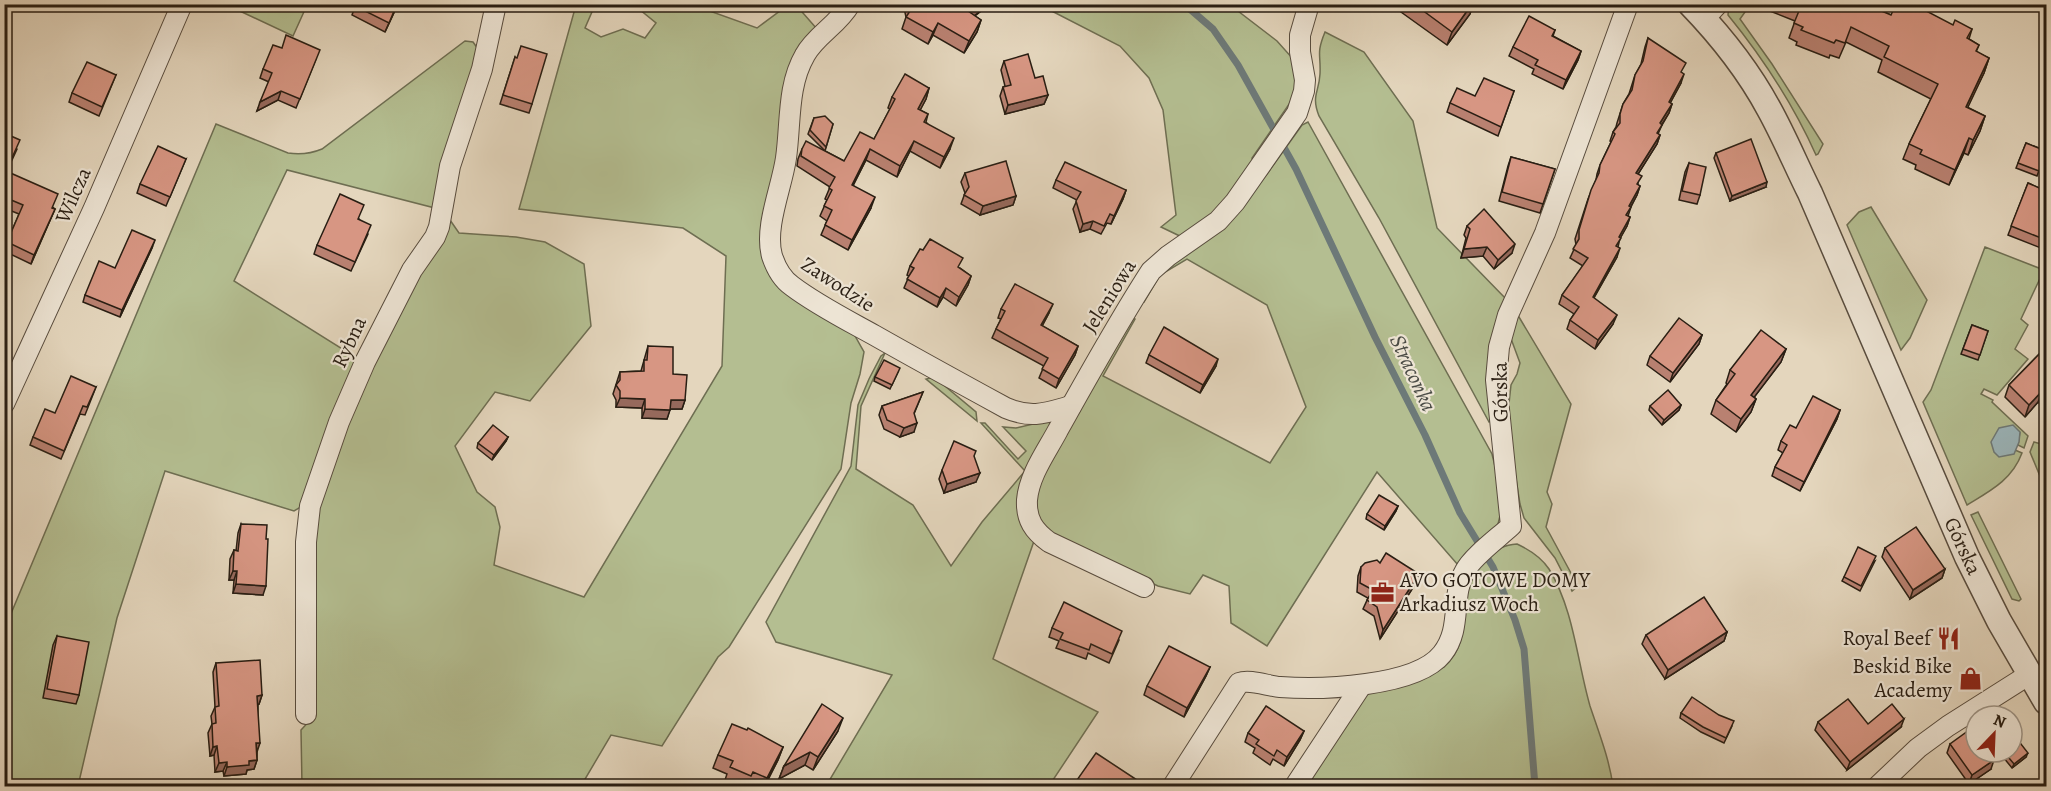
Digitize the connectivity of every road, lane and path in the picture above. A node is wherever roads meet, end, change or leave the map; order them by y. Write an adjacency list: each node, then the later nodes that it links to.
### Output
1 (182, 4): 7 (street, Wilcza)
2 (496, 4): 13 (street, Rybna)
3 (850, 4): 8 (street, Zawodzie)
4 (1309, 4): 8 (street, Jeleniowa)
5 (1628, 4): 11 (street, Górska)
6 (1704, 9): 10 (street, Górska)
7 (4, 404)
8 (1071, 406): 9 (street, Jeleniowa)
9 (1144, 587)
10 (2030, 674): 12 (street, Górska); 16 (street)
11 (1361, 686): 14 (street, Górska); 15 (street)
12 (2046, 702)
13 (306, 714)
14 (1173, 786)
15 (1295, 786)
16 (1878, 786)

